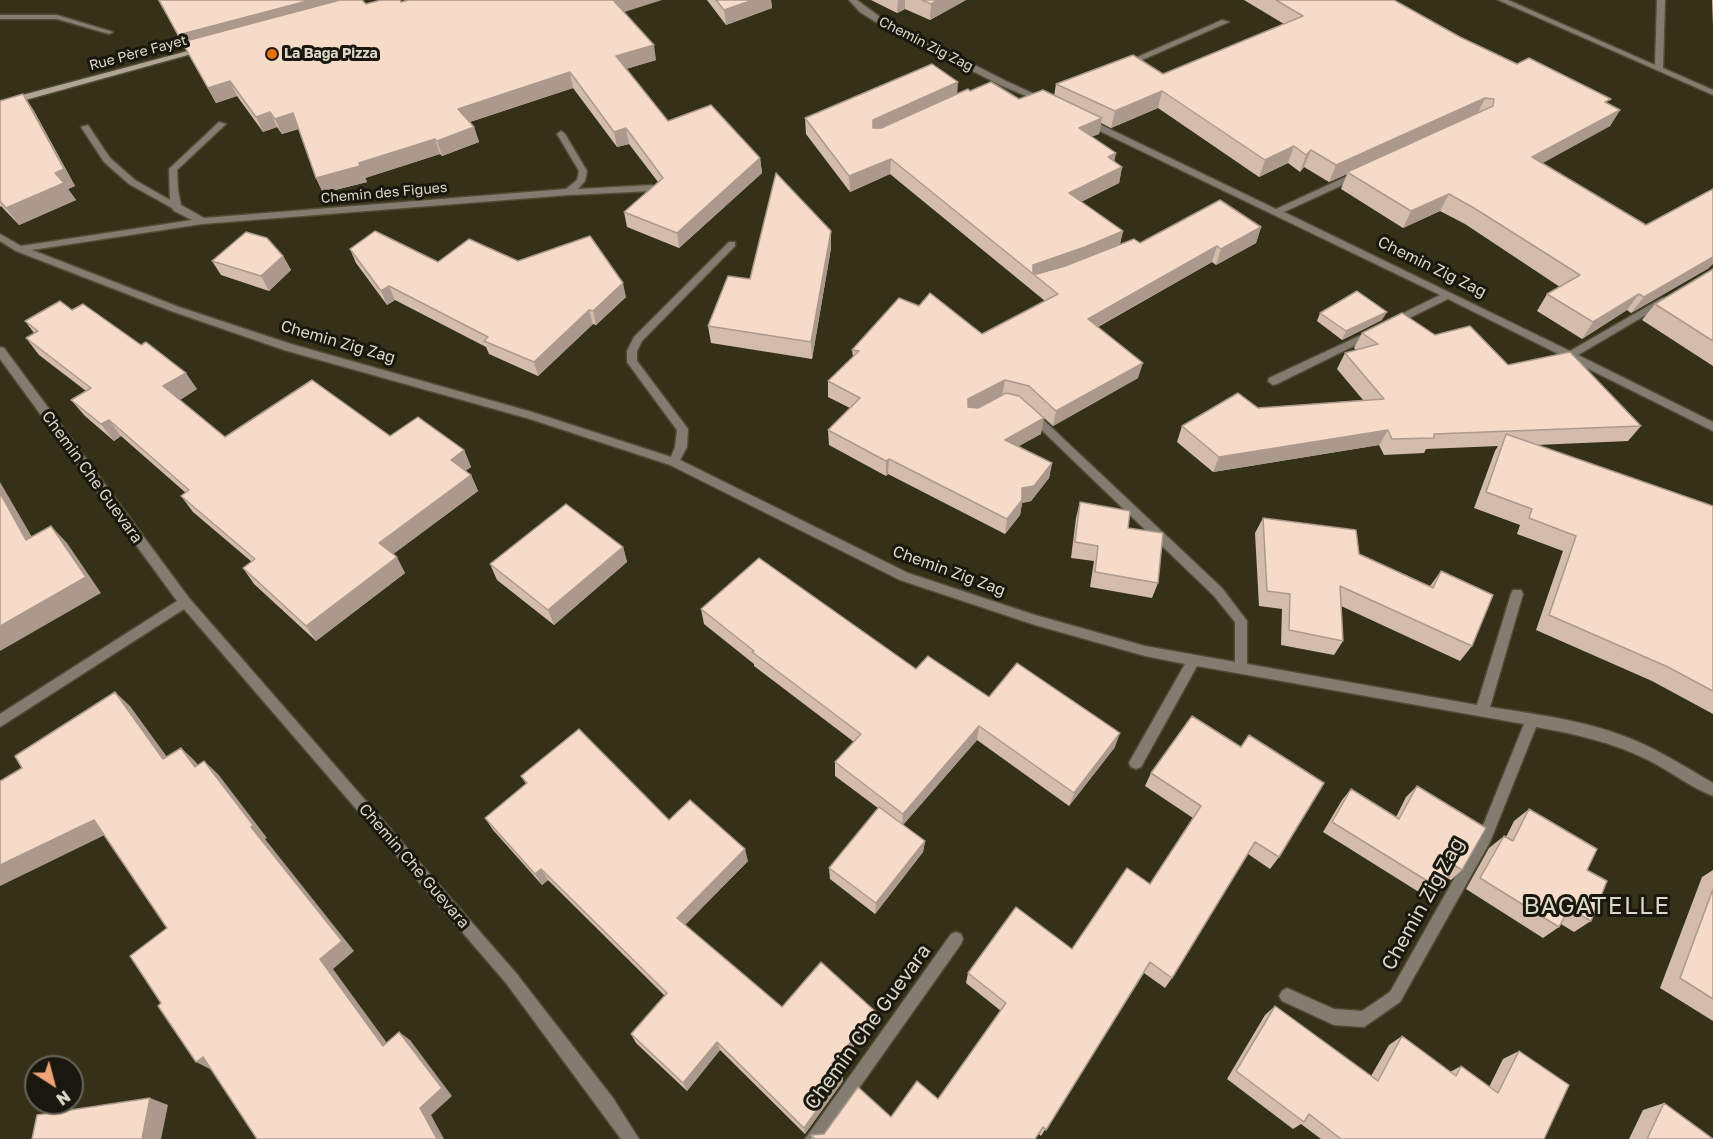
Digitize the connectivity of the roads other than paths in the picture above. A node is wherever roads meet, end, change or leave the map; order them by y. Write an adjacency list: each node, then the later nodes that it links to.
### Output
1 (853, 0): 10 (street, Chemin Zig Zag)
2 (1502, 0): 9 (street)
3 (1661, 0): 9 (street)
4 (0, 17): 6 (street)
5 (1225, 22): 8 (street)
6 (109, 32)
7 (216, 46): 14 (main road, Rue Père Fayet)
8 (1117, 68)
9 (1659, 69): 12 (street)
10 (1003, 82): 11 (street); 13 (street, Chemin Zig Zag)
11 (992, 87)
12 (1713, 93)
13 (1051, 99)
14 (0, 104)
15 (1072, 114): 22 (street, Chemin Zig Zag)
16 (222, 124): 24 (street)
17 (85, 127): 24 (street)
18 (561, 134): 21 (street)
19 (1363, 173): 25 (street)
20 (652, 188): 21 (street, Chemin des Figues)
21 (569, 192): 26 (street, Chemin des Figues)
22 (1237, 193): 23 (street); 25 (street, Chemin Zig Zag)
23 (1227, 198)
24 (177, 209): 26 (street)
25 (1277, 212): 30 (street, Chemin Zig Zag)
26 (202, 221): 29 (street, Chemin des Figues)
27 (0, 237): 29 (street, Chemin Zig Zag)
28 (732, 244): 37 (street)
29 (19, 249): 37 (street, Chemin Zig Zag)
30 (1448, 295): 33 (street, Chemin Zig Zag); 34 (street)
31 (1672, 296): 33 (street)
32 (0, 351): 39 (street, Chemin Che Guevara)
33 (1571, 355): 36 (street, Chemin Zig Zag)
34 (1273, 381)
35 (1021, 406): 41 (street)
36 (1713, 426)
37 (674, 462): 40 (street, Chemin Zig Zag)
38 (1517, 594): 42 (street)
39 (185, 602): 44 (street); 49 (street, Chemin Che Guevara)
40 (1194, 660): 41 (street, Chemin Zig Zag); 45 (street)
41 (1241, 668): 42 (street, Chemin Zig Zag)
42 (1482, 711): 43 (street, Chemin Zig Zag)
43 (1532, 720): 46 (street, Chemin Zig Zag); 48 (street, Chemin Zig Zag)
44 (0, 722)
45 (1136, 763)
46 (1713, 790)
47 (956, 939): 50 (street, Chemin Che Guevara)
48 (1287, 996)
49 (631, 1139)
50 (813, 1139)

